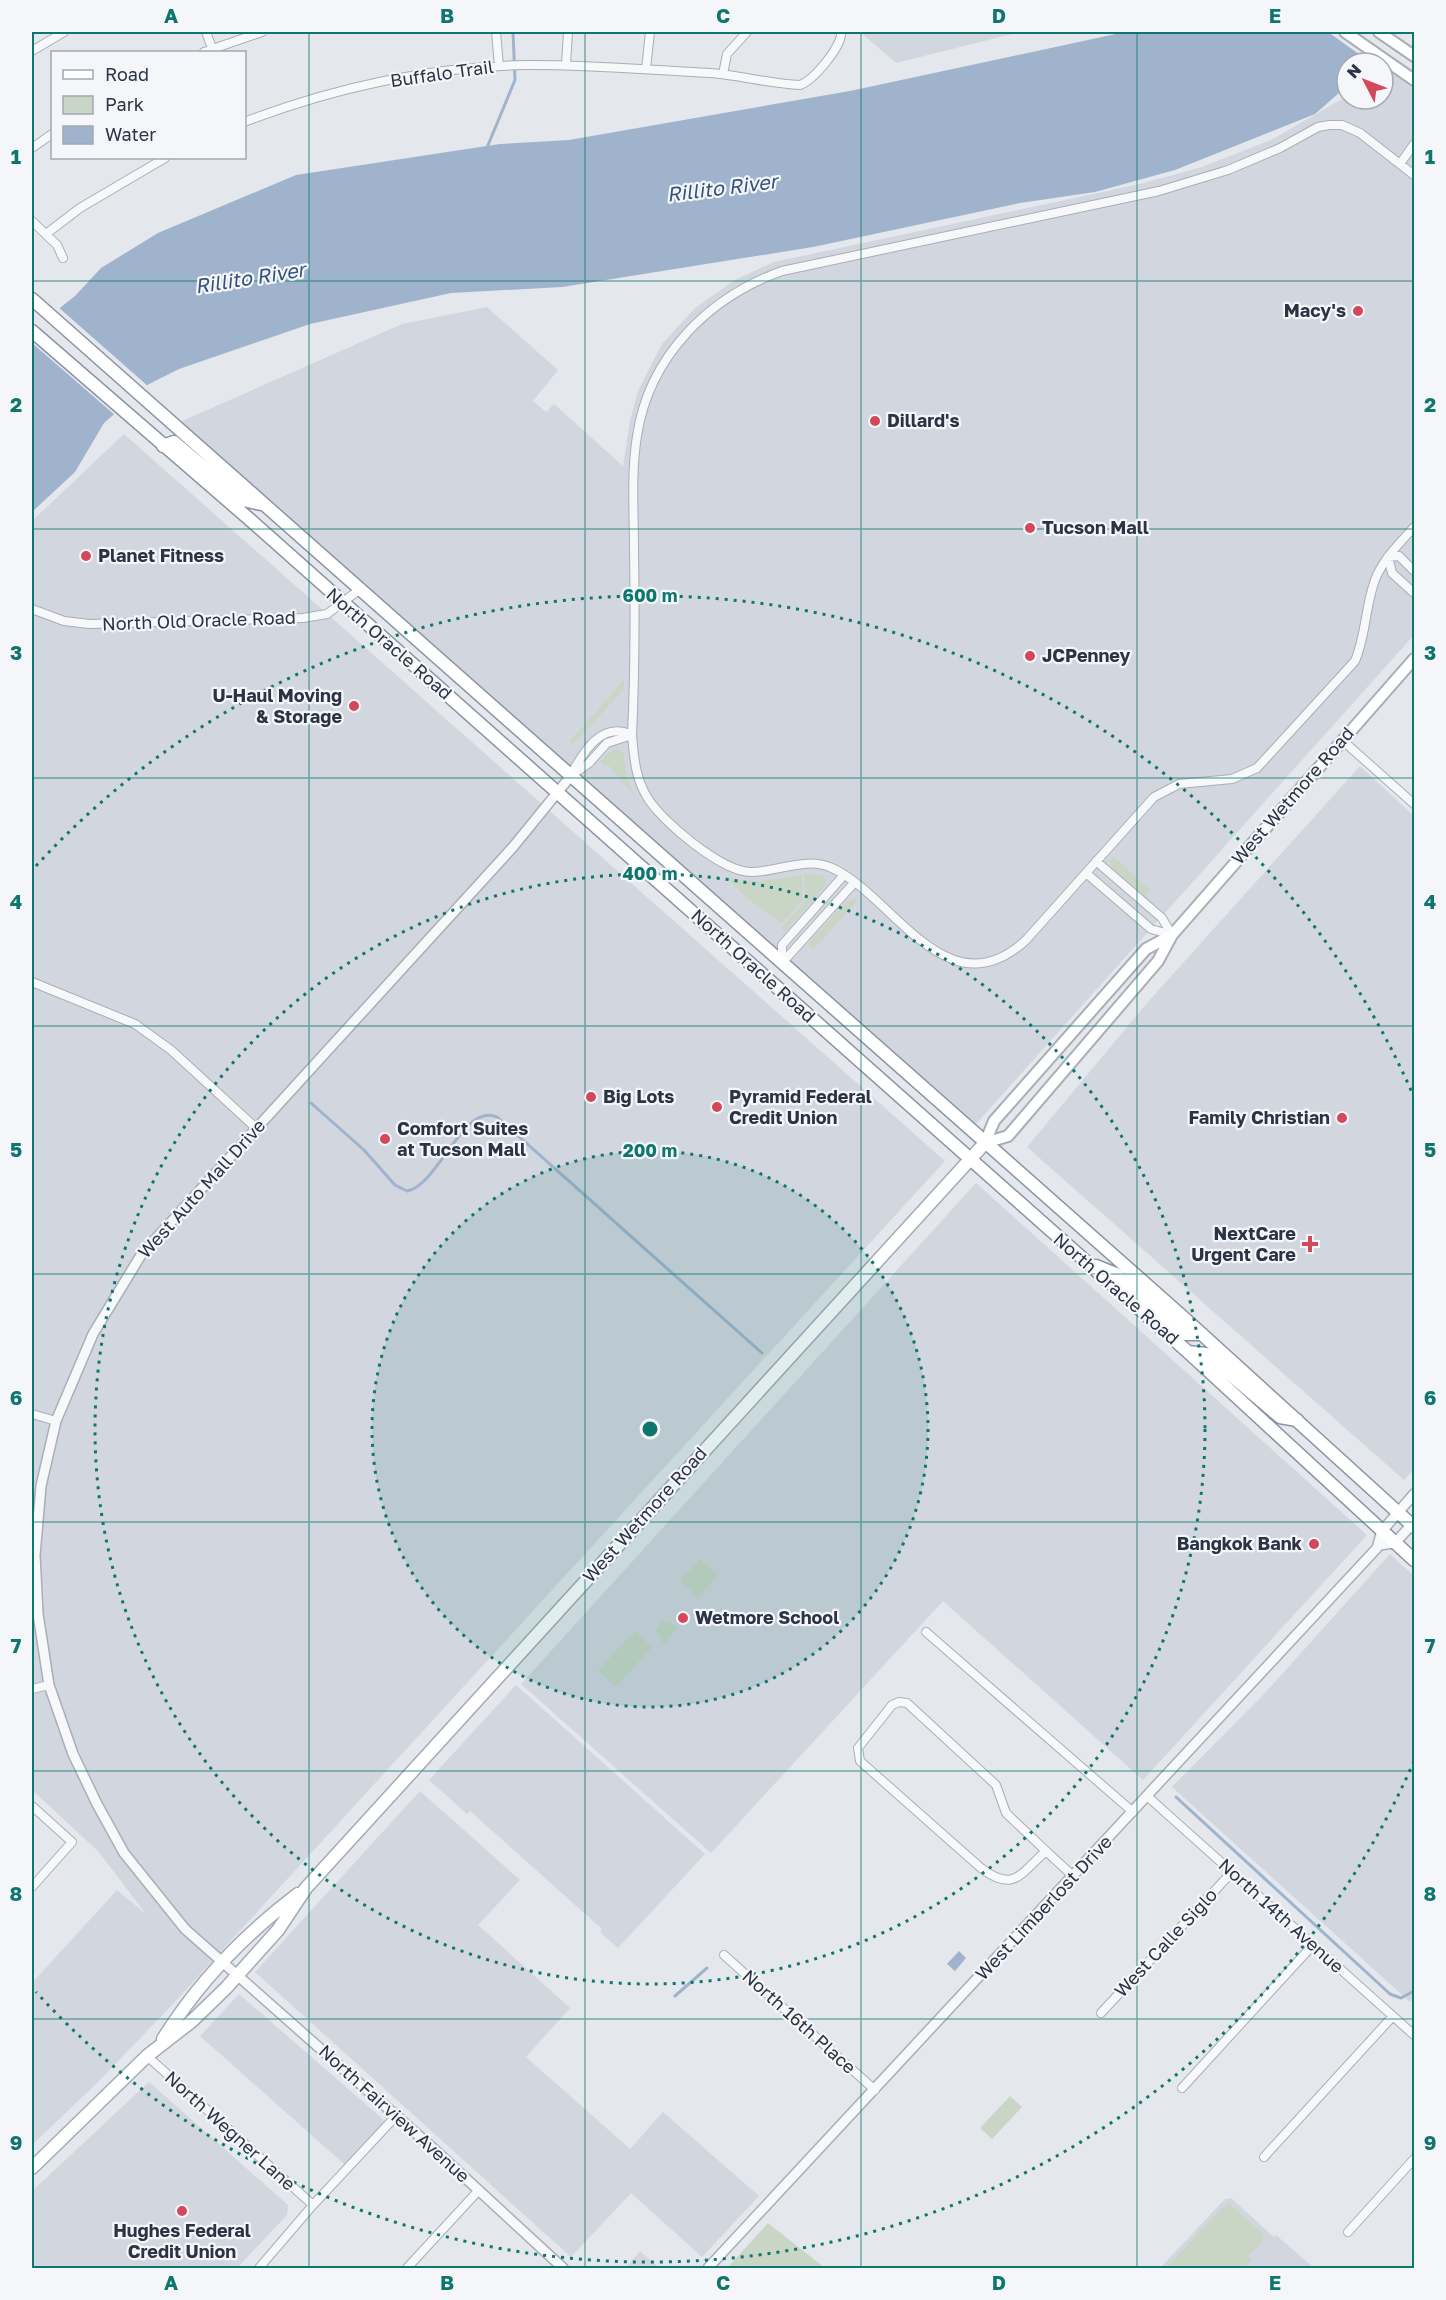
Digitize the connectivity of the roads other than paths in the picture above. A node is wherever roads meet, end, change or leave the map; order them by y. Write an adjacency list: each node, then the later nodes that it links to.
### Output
1 (64, 32): 12 (street)
2 (206, 32): 11 (street)
3 (262, 32): 11 (street)
4 (496, 32): 16 (street)
5 (568, 32): 15 (street)
6 (650, 32): 17 (street)
7 (747, 32): 18 (street)
8 (841, 32): 18 (street, Buffalo Trail)
9 (1345, 32): 19 (main road)
10 (1379, 32): 14 (main road)
11 (212, 48): 13 (street)
12 (32, 51)
13 (206, 51)
14 (1412, 54)
15 (566, 64): 16 (street, Buffalo Trail); 17 (street, Buffalo Trail)
16 (502, 66): 20 (street, Buffalo Trail)
17 (646, 69): 18 (street, Buffalo Trail)
18 (723, 74)
19 (1414, 80)
20 (246, 122)
21 (51, 135): 23 (street)
22 (1414, 144): 25 (street)
23 (32, 148)
24 (163, 159): 28 (street)
25 (1400, 164): 26 (street); 42 (street)
26 (1414, 173)
27 (32, 221): 28 (street)
28 (46, 234): 29 (street)
29 (63, 258)
30 (32, 301): 33 (main road, North Oracle Road)
31 (32, 331): 32 (main road, North Oracle Road)
32 (163, 446): 33 (main road); 39 (main road, North Oracle Road)
33 (265, 505): 37 (main road, North Oracle Road)
34 (1414, 527): 35 (street)
35 (1388, 557): 36 (street); 38 (street); 47 (street)
36 (1414, 571)
37 (359, 590): 39 (street, North Old Oracle Road); 44 (main road, North Oracle Road)
38 (1414, 593)
39 (342, 604): 40 (street, North Old Oracle Road); 45 (main road, North Oracle Road)
40 (32, 609)
41 (1414, 659): 43 (main road, West Wetmore Road)
42 (632, 735): 44 (street, West Auto Mall Drive); 49 (street)
43 (1342, 740): 46 (street); 51 (main road, West Wetmore Road)
44 (570, 777): 45 (street, West Auto Mall Drive); 52 (main road, North Oracle Road)
45 (558, 793): 54 (street, West Auto Mall Drive); 56 (main road, North Oracle Road)
46 (1414, 804)
47 (1096, 861): 48 (street); 51 (street)
48 (1086, 873): 50 (street); 51 (street)
49 (844, 875): 50 (street); 52 (street)
50 (854, 883): 52 (street)
51 (1172, 935): 55 (main road, West Wetmore Road); 55 (main road, West Wetmore Road)
52 (782, 963): 55 (main road, North Oracle Road)
53 (32, 982): 54 (street)
54 (256, 1128): 62 (street, West Auto Mall Drive)
55 (985, 1143): 56 (main road, West Wetmore Road); 58 (main road, North Oracle Road)
56 (969, 1160): 57 (main road, North Oracle Road); 80 (main road, West Wetmore Road)
57 (1086, 1263): 58 (main road); 59 (main road, North Oracle Road)
58 (1202, 1334): 61 (main road, North Oracle Road)
59 (1188, 1352): 61 (main road); 66 (main road, North Oracle Road)
60 (32, 1414): 62 (street)
61 (1298, 1420): 64 (main road, North Oracle Road)
62 (56, 1421): 71 (street, West Auto Mall Drive)
63 (1414, 1494): 64 (street)
64 (1399, 1512): 65 (main road, North Oracle Road); 66 (street)
65 (1414, 1524): 67 (street)
66 (1382, 1531): 67 (main road, North Oracle Road); 68 (street)
67 (1395, 1543): 68 (street); 69 (main road, North Oracle Road)
68 (1379, 1545): 73 (street, West Limberlost Drive)
69 (1414, 1560)
70 (926, 1632): 75 (street)
71 (49, 1685): 72 (street); 83 (street, West Auto Mall Drive)
72 (32, 1689)
73 (1147, 1796): 75 (street, West Limberlost Drive); 77 (street, North 14th Avenue)
74 (32, 1806): 79 (street)
75 (1133, 1812): 78 (street, West Limberlost Drive)
76 (1046, 1851): 76 (street); 78 (street)
77 (1232, 1872): 81 (street, North 14th Avenue); 85 (street, West Calle Siglo)
78 (1073, 1876): 91 (street, West Limberlost Drive)
79 (32, 1887)
80 (306, 1888): 83 (main road, West Wetmore Road); 84 (main road, West Wetmore Road)
81 (1312, 1946): 86 (street, North 14th Avenue); 90 (street)
82 (724, 1955): 91 (street, North 16th Place)
83 (222, 1963): 84 (street, North Fairview Avenue); 88 (main road, West Wetmore Road)
84 (237, 1976): 88 (main road, West Wetmore Road); 92 (street, North Fairview Avenue)
85 (1101, 2013)
86 (1393, 2016): 87 (street, North 14th Avenue); 93 (street)
87 (1414, 2035)
88 (160, 2045): 89 (main road, West Wetmore Road)
89 (147, 2056): 95 (main road, West Wetmore Road); 97 (street, North Wegner Lane)
90 (1182, 2088)
91 (875, 2090): 102 (street, West Limberlost Drive)
92 (396, 2116): 96 (street, North Fairview Avenue); 97 (street)
93 (1264, 2157)
94 (1414, 2159): 98 (street)
95 (32, 2168)
96 (479, 2190): 100 (street); 101 (street, North Fairview Avenue)
97 (313, 2205): 99 (street)
98 (1348, 2232)
99 (259, 2268)
100 (407, 2268)
101 (560, 2268)
102 (708, 2268)

